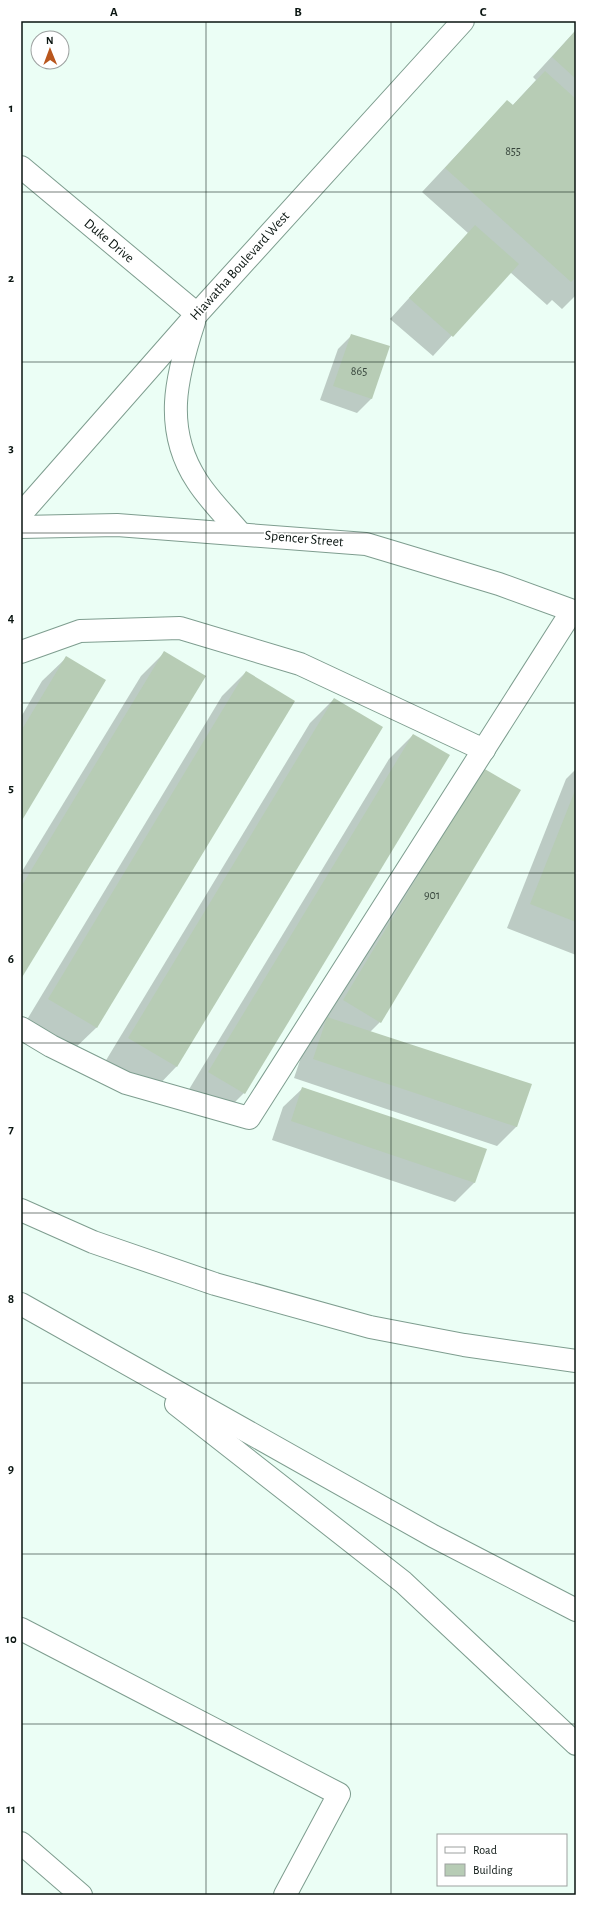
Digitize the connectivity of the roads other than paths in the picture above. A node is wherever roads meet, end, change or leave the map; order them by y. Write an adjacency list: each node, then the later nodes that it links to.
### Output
1 (463, 21): 3 (main road, Hiawatha Boulevard West)
2 (21, 167): 3 (main road, Duke Drive)
3 (197, 314): 4 (main road, Hiawatha Boulevard West); 6 (main road)
4 (21, 514)
5 (21, 527): 6 (main road, Spencer Street)
6 (240, 533): 7 (main road, Spencer Street)
7 (574, 611): 9 (main road)
8 (21, 652): 9 (main road)
9 (484, 750): 10 (main road)
10 (21, 1028)
11 (21, 1210): 14 (main road)
12 (21, 1304): 13 (main road)
13 (120, 1360): 15 (main road); 17 (main road)
14 (576, 1361)
15 (576, 1610)
16 (21, 1629): 20 (main road)
17 (576, 1744)
18 (21, 1843): 19 (main road)
19 (81, 1895)
20 (285, 1895)

